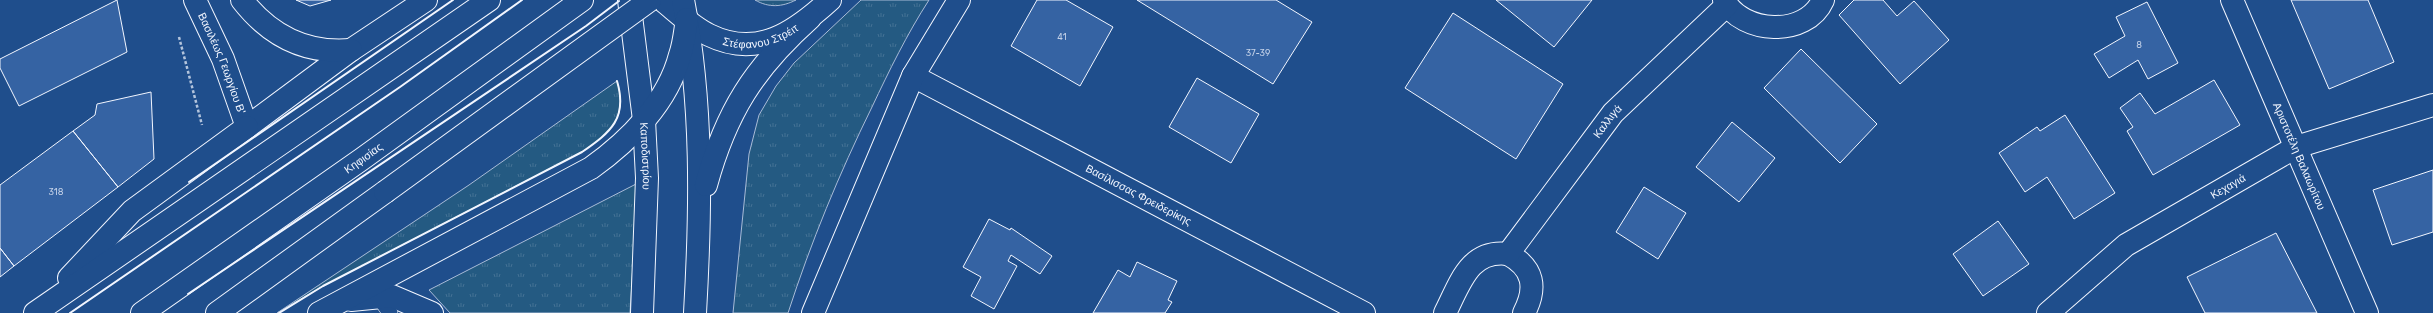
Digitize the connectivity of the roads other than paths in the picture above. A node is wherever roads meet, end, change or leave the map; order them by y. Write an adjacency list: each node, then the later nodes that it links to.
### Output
1 (195, 0): 20 (main road, Βασιλέως Γεωργίου Β')
2 (242, 0): 16 (main road)
3 (426, 0): 16 (main road)
4 (489, 0): 26 (main road)
5 (582, 0): 27 (main road, Κηφισίας)
6 (628, 0): 19 (main road, Καποδιστρίου)
7 (650, 0): 28 (main road, bridge)
8 (662, 0): 14 (main road, Στέφανου Στρέιτ)
9 (830, 0): 15 (main road, Στέφανου Στρέιτ)
10 (959, 0): 17 (main road)
11 (1823, 0): 13 (main road, Καλλιγά)
12 (2232, 0): 21 (main road, Αριστοτέλη Βαλαωρίτου)
13 (1725, 3): 23 (main road, Καλλιγά)
14 (685, 10): 15 (main road, Στέφανου Στρέιτ); 19 (main road); 22 (main road)
15 (810, 18): 22 (main road)
16 (351, 50): 20 (main road)
17 (914, 76): 33 (main road); 34 (main road, Βασίλισσας Φρειδερίκης)
18 (2433, 105): 21 (main road, Κεχαγιά)
19 (644, 120): 24 (main road); 31 (main road, Καποδιστρίου)
20 (247, 127): 26 (main road)
21 (2296, 147): 37 (main road, Κεχαγιά); 38 (main road, Αριστοτέλη Βαλαωρίτου)
22 (700, 231): 32 (main road)
23 (1508, 254): 35 (main road); 36 (main road)
24 (340, 301): 25 (main road); 29 (main road)
25 (384, 305): 30 (main road)
26 (38, 311)
27 (142, 313)
28 (217, 313)
29 (319, 313)
30 (432, 313)
31 (642, 313)
32 (695, 313)
33 (813, 313)
34 (1364, 313)
35 (1446, 313)
36 (1524, 313)
37 (2048, 313)
38 (2367, 313)

